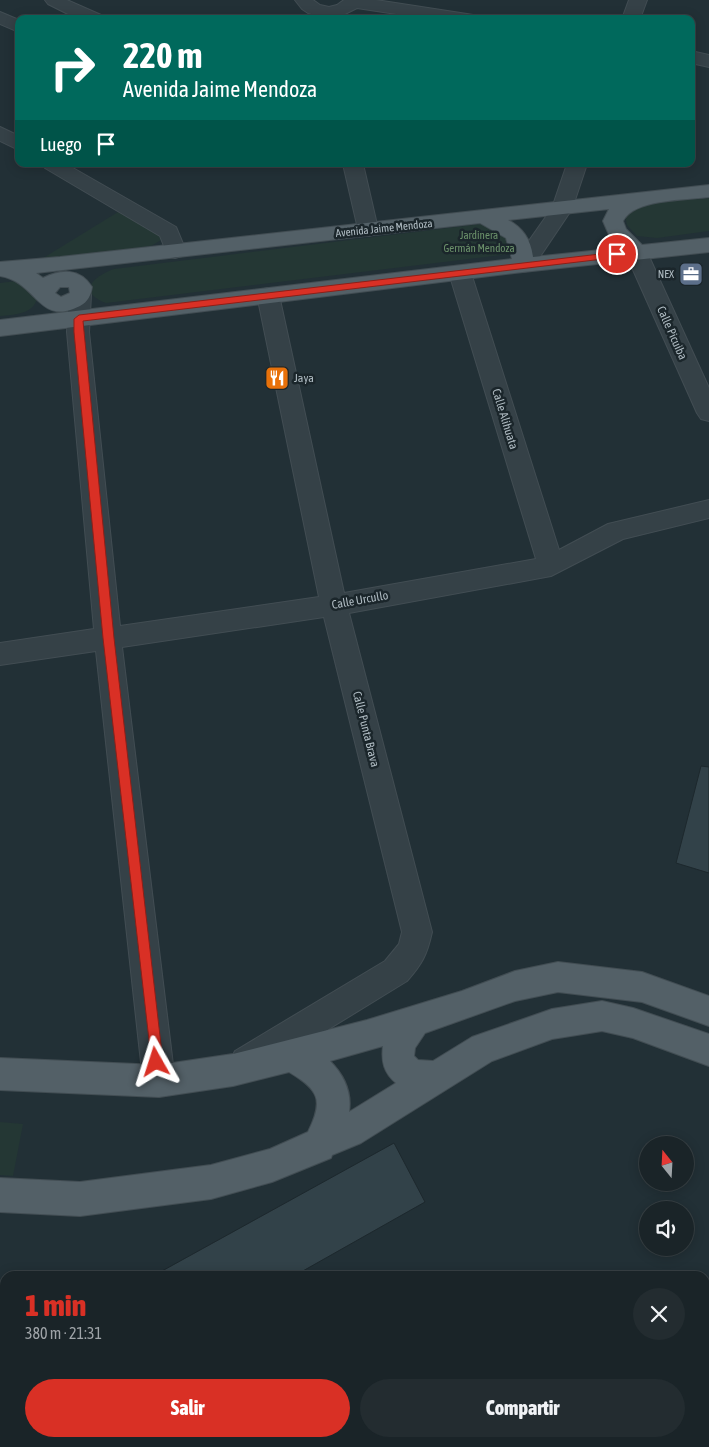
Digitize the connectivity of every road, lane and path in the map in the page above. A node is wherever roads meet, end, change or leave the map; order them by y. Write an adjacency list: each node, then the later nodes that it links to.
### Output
1 (54, 0): 5 (street)
2 (304, 0): 6 (street)
3 (638, 0): 8 (street)
4 (354, 1): 6 (street); 7 (street)
5 (85, 15)
6 (320, 15)
7 (442, 15)
8 (632, 15)
9 (0, 17): 10 (street)
10 (15, 24)
11 (695, 58): 12 (street)
12 (709, 61)
13 (0, 133): 14 (street)
14 (15, 142)
15 (57, 167): 24 (street)
16 (354, 167): 22 (street)
17 (576, 167): 20 (street)
18 (709, 191): 19 (main road, Avenida Jaime Mendoza)
19 (636, 200): 20 (main road, Avenida Jaime Mendoza); 25 (main road)
20 (562, 209): 21 (main road, Avenida Jaime Mendoza); 26 (street)
21 (484, 217): 22 (main road, Avenida Jaime Mendoza); 26 (main road)
22 (368, 229): 24 (main road, Avenida Jaime Mendoza)
23 (709, 245): 25 (main road)
24 (175, 251): 30 (main road, Avenida Jaime Mendoza)
25 (636, 252): 26 (main road); 32 (street, Calle Picuiba)
26 (523, 265): 28 (main road)
27 (1, 268): 30 (main road); 30 (main road)
28 (460, 273): 29 (main road); 34 (street, Calle Alihuata)
29 (268, 295): 30 (main road); 35 (street, Calle Punta Brava)
30 (65, 298): 31 (main road); 31 (main road); 36 (street)
31 (0, 328)
32 (709, 414)
33 (709, 509): 34 (street, Calle Urcullo)
34 (551, 566): 35 (street, Calle Urcullo)
35 (334, 605): 36 (street, Calle Urcullo); 39 (street, Calle Punta Brava)
36 (108, 638): 37 (street, Calle Urcullo); 50 (street)
37 (0, 654)
38 (642, 988): 40 (main road); 41 (main road); 42 (main road)
39 (340, 1004): 43 (street); 44 (street); 47 (street, Calle Punta Brava)
40 (709, 1011)
41 (414, 1022): 43 (main road); 49 (main road)
42 (633, 1023): 45 (main road); 49 (main road)
43 (367, 1036): 44 (main road)
44 (326, 1046): 46 (main road); 51 (street)
45 (709, 1050)
46 (292, 1055): 47 (main road); 51 (main road)
47 (233, 1070): 50 (main road)
48 (0, 1074): 50 (main road)
49 (436, 1077): 52 (main road)
50 (159, 1081)
51 (328, 1081): 52 (main road)
52 (319, 1146): 53 (main road)
53 (0, 1195)

